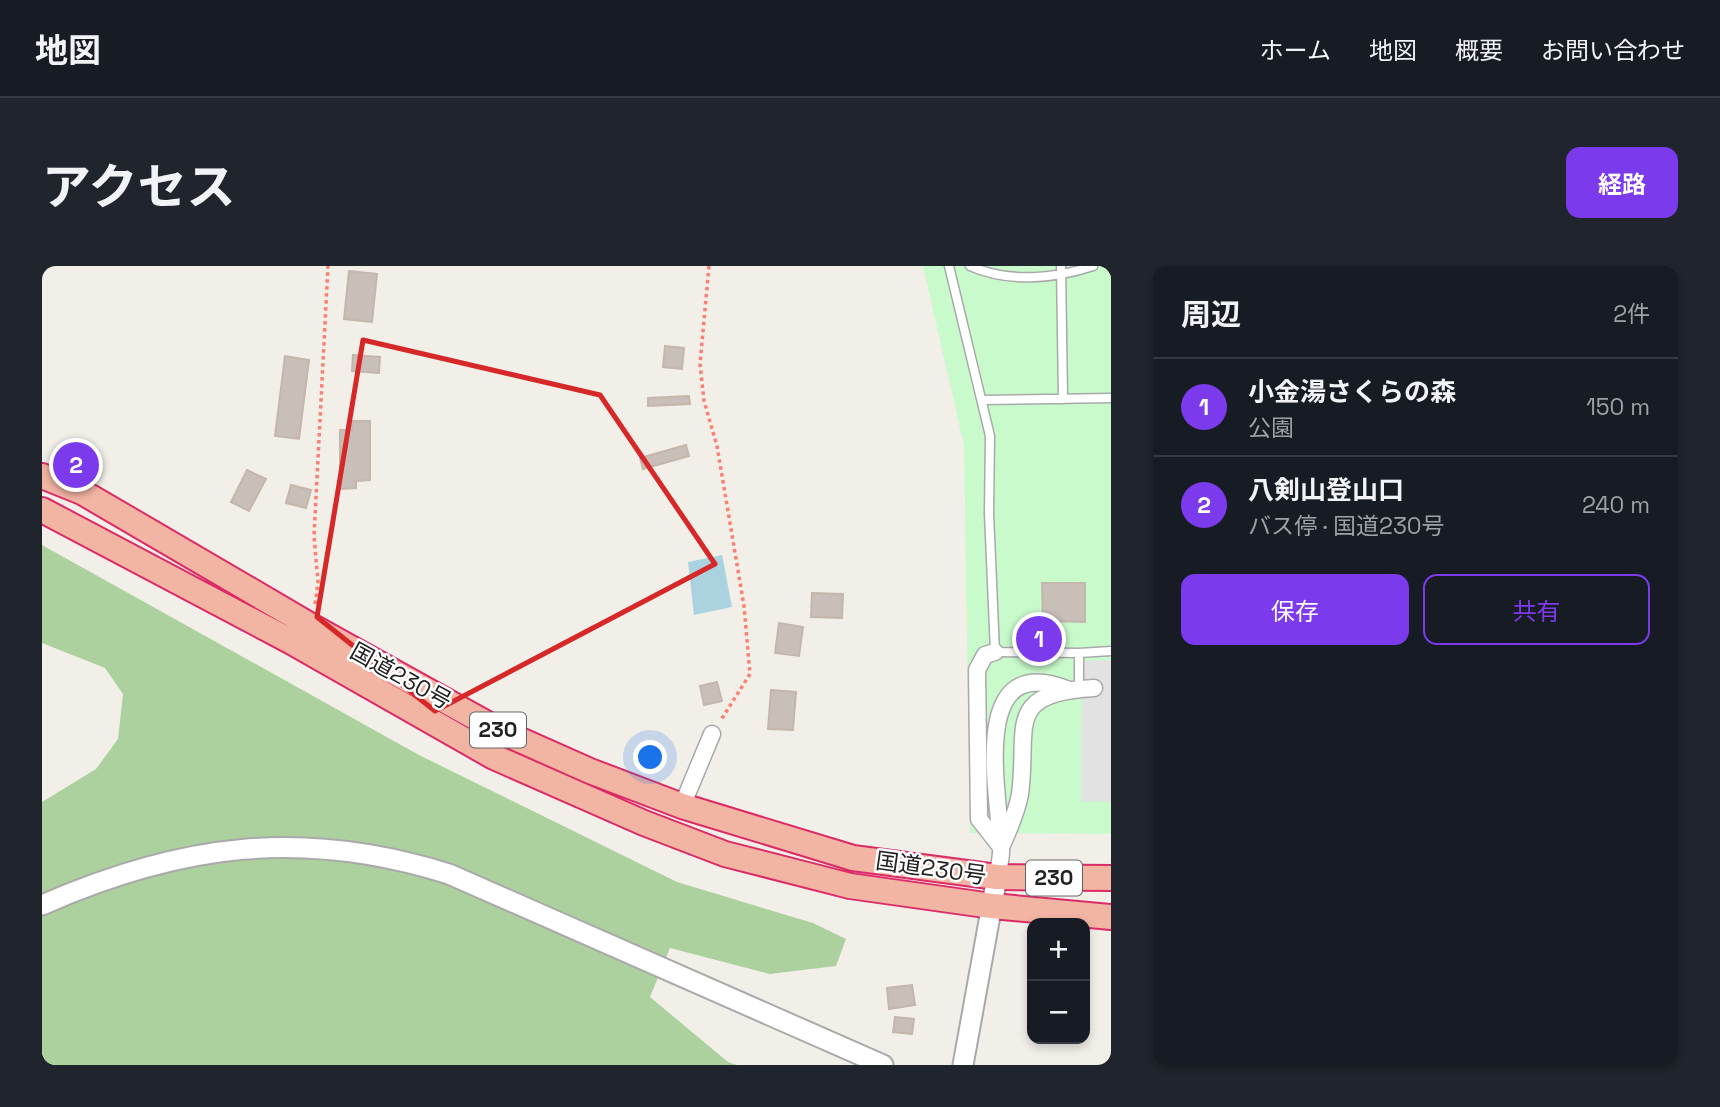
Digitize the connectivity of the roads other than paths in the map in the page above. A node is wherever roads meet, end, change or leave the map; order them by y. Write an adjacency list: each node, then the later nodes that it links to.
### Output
1 (949, 266): 7 (lane)
2 (970, 266): 4 (lane)
3 (1093, 266): 4 (lane)
4 (1061, 270): 6 (lane)
5 (1111, 398): 6 (lane)
6 (1063, 399): 7 (lane)
7 (982, 400): 11 (lane)
8 (42, 476): 15 (highway, 国道230号 / 230)
9 (42, 510): 20 (highway, 国道230号 / 230)
10 (1111, 651): 12 (lane)
11 (995, 652): 12 (lane); 16 (street)
12 (1079, 653): 13 (lane)
13 (1081, 689): 16 (street); 16 (street)
14 (712, 734): 15 (street)
15 (682, 806): 17 (highway, 国道230号 / 230)
16 (1001, 847): 17 (street)
17 (997, 877): 18 (highway, 国道230号 / 230); 20 (street)
18 (1111, 878)
19 (42, 905): 22 (street)
20 (992, 906): 21 (highway, 国道230号 / 230); 23 (street)
21 (1111, 916)
22 (883, 1065)
23 (962, 1065)

